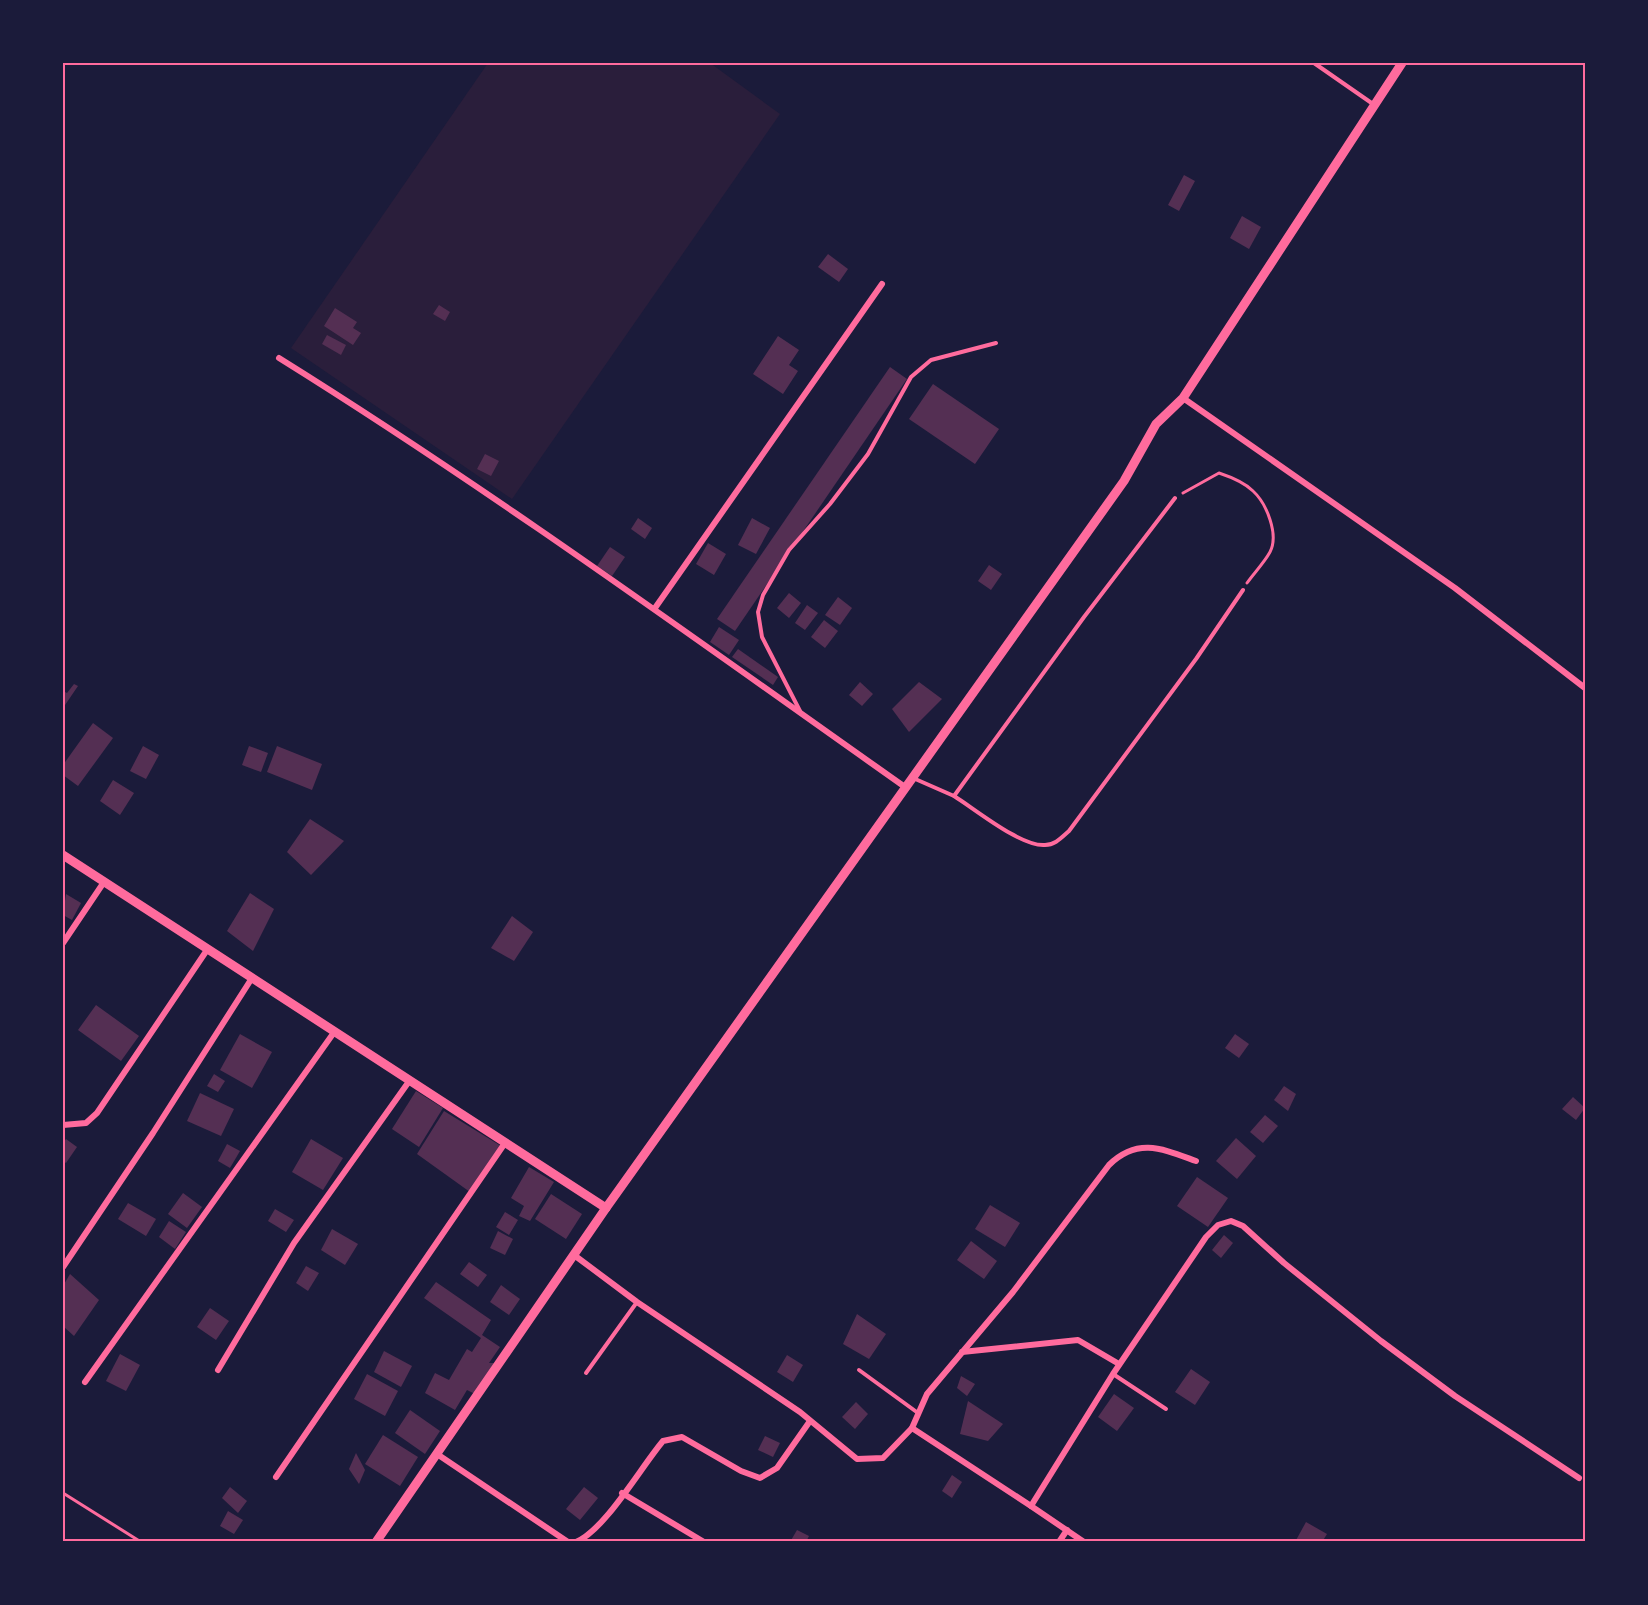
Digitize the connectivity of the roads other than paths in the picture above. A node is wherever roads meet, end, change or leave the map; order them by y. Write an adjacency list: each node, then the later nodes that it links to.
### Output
1 (1314, 63): 3 (lane)
2 (1402, 63): 3 (street)
3 (1374, 104): 7 (street)
4 (882, 284): 10 (street)
5 (996, 343): 12 (lane)
6 (279, 358): 10 (street)
7 (1183, 398): 11 (street); 13 (street)
8 (1175, 498): 15 (lane)
9 (1242, 590): 15 (lane)
10 (654, 608): 12 (street)
11 (1585, 688)
12 (801, 714): 14 (street)
13 (912, 778): 14 (street); 15 (lane)
14 (905, 787): 26 (street)
15 (954, 796)
16 (63, 855): 17 (street)
17 (104, 882): 18 (street); 19 (street)
18 (63, 943)
19 (207, 950): 20 (street); 23 (street)
20 (252, 978): 21 (street); 28 (street)
21 (336, 1030): 22 (street); 36 (street)
22 (410, 1080): 24 (street); 32 (street)
23 (63, 1125)
24 (505, 1143): 26 (street); 42 (street)
25 (1197, 1161): 30 (street)
26 (606, 1208): 27 (street)
27 (574, 1255): 29 (street); 41 (street)
28 (63, 1267)
29 (637, 1302): 34 (lane); 39 (street)
30 (962, 1352): 31 (street); 38 (street)
31 (1119, 1364): 35 (street); 43 (street)
32 (218, 1370)
33 (859, 1370): 38 (lane)
34 (586, 1373)
35 (1113, 1374): 37 (lane); 45 (street)
36 (85, 1382)
37 (1166, 1409)
38 (918, 1414): 40 (street)
39 (810, 1421): 40 (street); 44 (street)
40 (912, 1428): 45 (street)
41 (437, 1454): 47 (street); 48 (street)
42 (276, 1478)
43 (1579, 1478)
44 (622, 1493): 49 (street); 50 (street)
45 (1031, 1506): 46 (street)
46 (1067, 1530): 51 (street); 52 (street)
47 (376, 1542)
48 (568, 1542)
49 (576, 1542)
50 (704, 1542)
51 (1059, 1542)
52 (1084, 1542)

